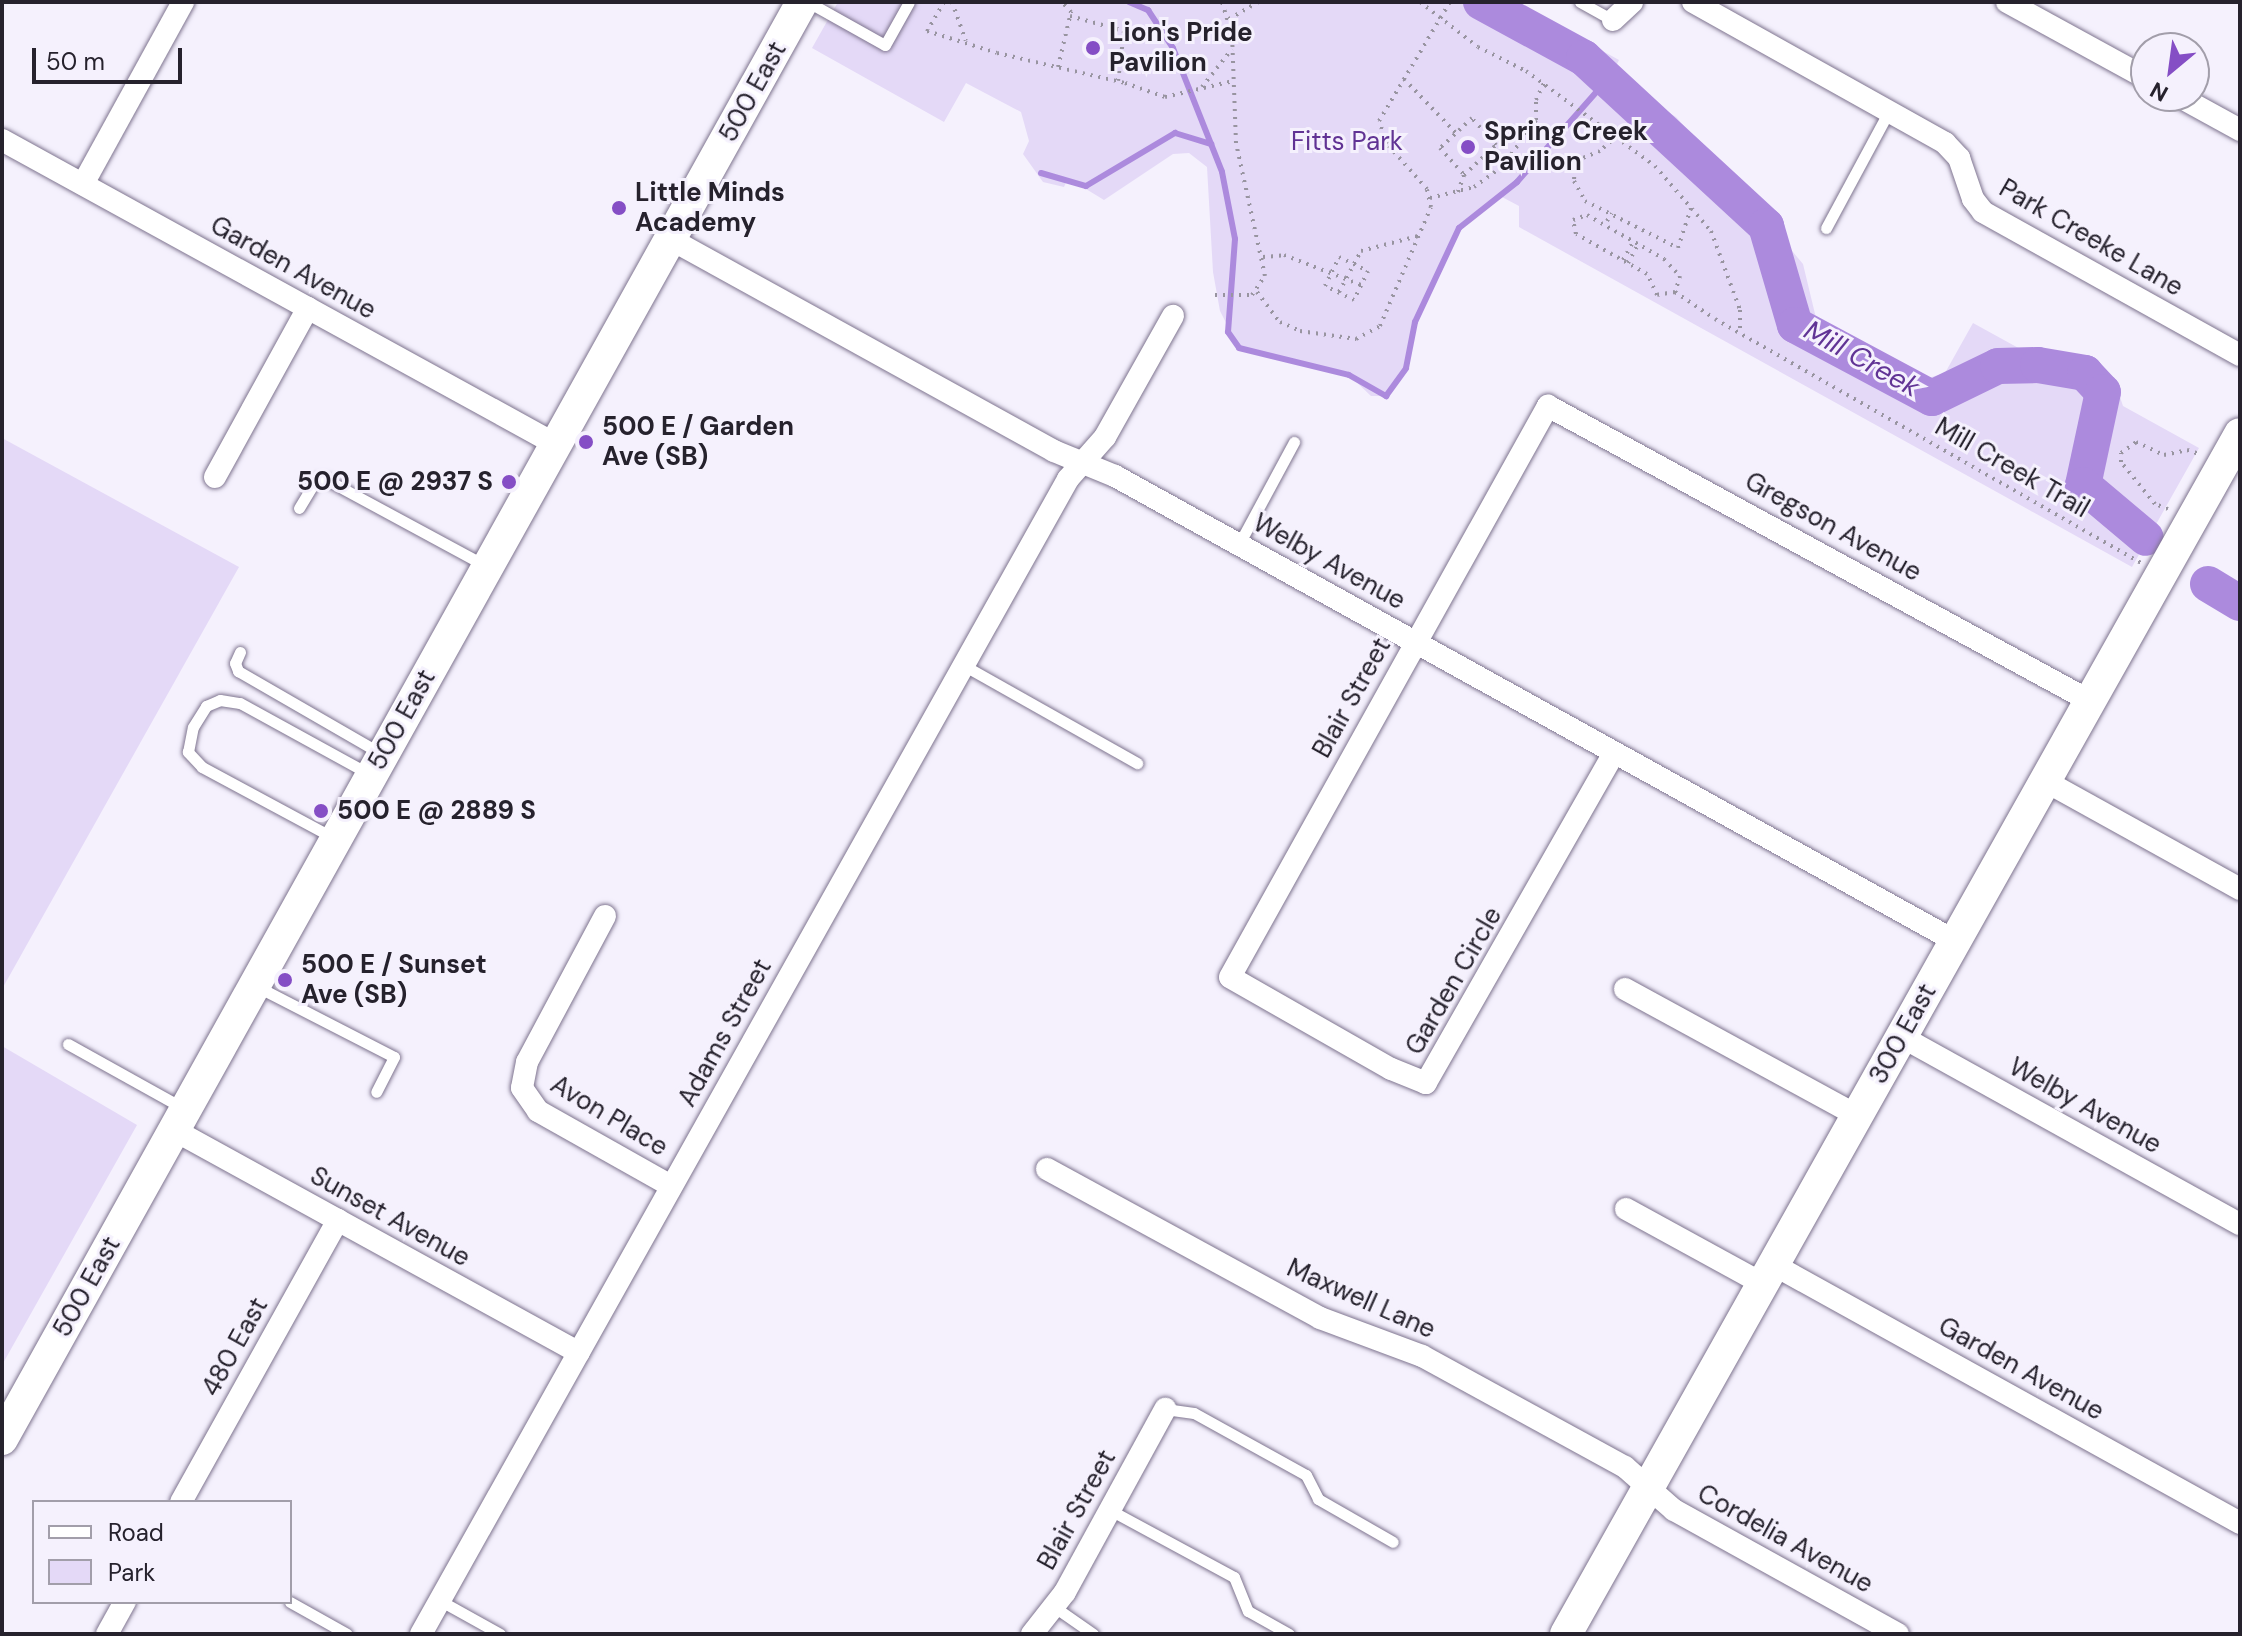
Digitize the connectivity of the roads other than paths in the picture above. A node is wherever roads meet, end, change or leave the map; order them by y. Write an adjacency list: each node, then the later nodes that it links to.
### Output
1 (183, 2): 15 (street)
2 (802, 2): 17 (street, 500 East)
3 (808, 2): 4 (lane)
4 (909, 2)
5 (1580, 2): 9 (lane)
6 (1632, 2): 9 (street)
7 (1693, 2): 11 (street, Park Creeke Lane)
8 (2007, 2): 10 (street)
9 (1613, 20)
10 (2130, 69)
11 (1889, 111): 16 (lane); 20 (street, Park Creeke Lane)
12 (2207, 112): 13 (street)
13 (2240, 130)
14 (2, 140): 15 (street, Garden Avenue)
15 (83, 184): 18 (street, Garden Avenue)
16 (1826, 228)
17 (672, 240): 24 (street, 500 East); 25 (street, Welby Avenue)
18 (308, 308): 24 (street, Garden Avenue); 27 (street)
19 (1173, 316): 25 (street, Adams Street)
20 (2240, 355)
21 (1548, 406): 31 (street, Blair Street); 34 (street, Gregson Avenue)
22 (2240, 434): 26 (street, 300 East)
23 (1294, 442): 29 (lane)
24 (557, 445): 30 (street, 500 East)
25 (1084, 463): 29 (street, Welby Avenue); 33 (street, Adams Street)
26 (2220, 465): 34 (street, 300 East)
27 (215, 477)
28 (299, 508): 30 (lane)
29 (1239, 544): 31 (street, Welby Avenue)
30 (488, 567): 37 (street, 500 East)
31 (1416, 642): 35 (street, Welby Avenue); 43 (street, Blair Street)
32 (240, 652): 37 (lane)
33 (963, 665): 36 (lane); 52 (street, Adams Street)
34 (2090, 701): 38 (street, 300 East)
35 (1614, 753): 42 (street, Welby Avenue); 43 (street, Garden Circle)
36 (1137, 763)
37 (377, 764): 39 (street, 500 East); 39 (lane)
38 (2045, 781): 40 (street); 42 (street, 300 East)
39 (335, 839): 44 (street, 500 East)
40 (2240, 889)
41 (605, 916): 52 (street, Avon Place)
42 (1955, 941): 46 (street, 300 East)
43 (1230, 977)
44 (254, 985): 48 (lane); 50 (street, 500 East)
45 (1625, 989): 49 (street)
46 (1902, 1037): 49 (street, 300 East); 55 (street, Welby Avenue)
47 (68, 1044): 50 (lane)
48 (376, 1092)
49 (1858, 1116): 56 (street, 300 East)
50 (180, 1120): 54 (street, Sunset Avenue); 59 (street, 500 East)
51 (1047, 1169): 60 (street, Maxwell Lane)
52 (671, 1186): 57 (street, Adams Street)
53 (1626, 1209): 56 (street, Garden Avenue)
54 (338, 1220): 57 (street, Sunset Avenue); 61 (street, 480 East)
55 (2240, 1224)
56 (1768, 1275): 60 (street, 300 East); 63 (street, Garden Avenue)
57 (579, 1353): 65 (street, Adams Street)
58 (1165, 1409): 62 (street, Blair Street); 64 (lane)
59 (2, 1439)
60 (1649, 1488): 76 (street, 300 East); 77 (street, Cordelia Avenue)
61 (182, 1500)
62 (1110, 1510): 68 (street, Blair Street); 75 (lane)
63 (2240, 1523)
64 (1393, 1542)
65 (439, 1600): 71 (street, Adams Street); 72 (lane)
66 (292, 1603): 70 (lane)
67 (124, 1604): 69 (street)
68 (1053, 1605): 73 (street, Blair Street); 74 (lane)
69 (107, 1634)
70 (347, 1634)
71 (421, 1634)
72 (500, 1634)
73 (1032, 1634)
74 (1093, 1634)
75 (1289, 1634)
76 (1566, 1634)
77 (1898, 1634)

